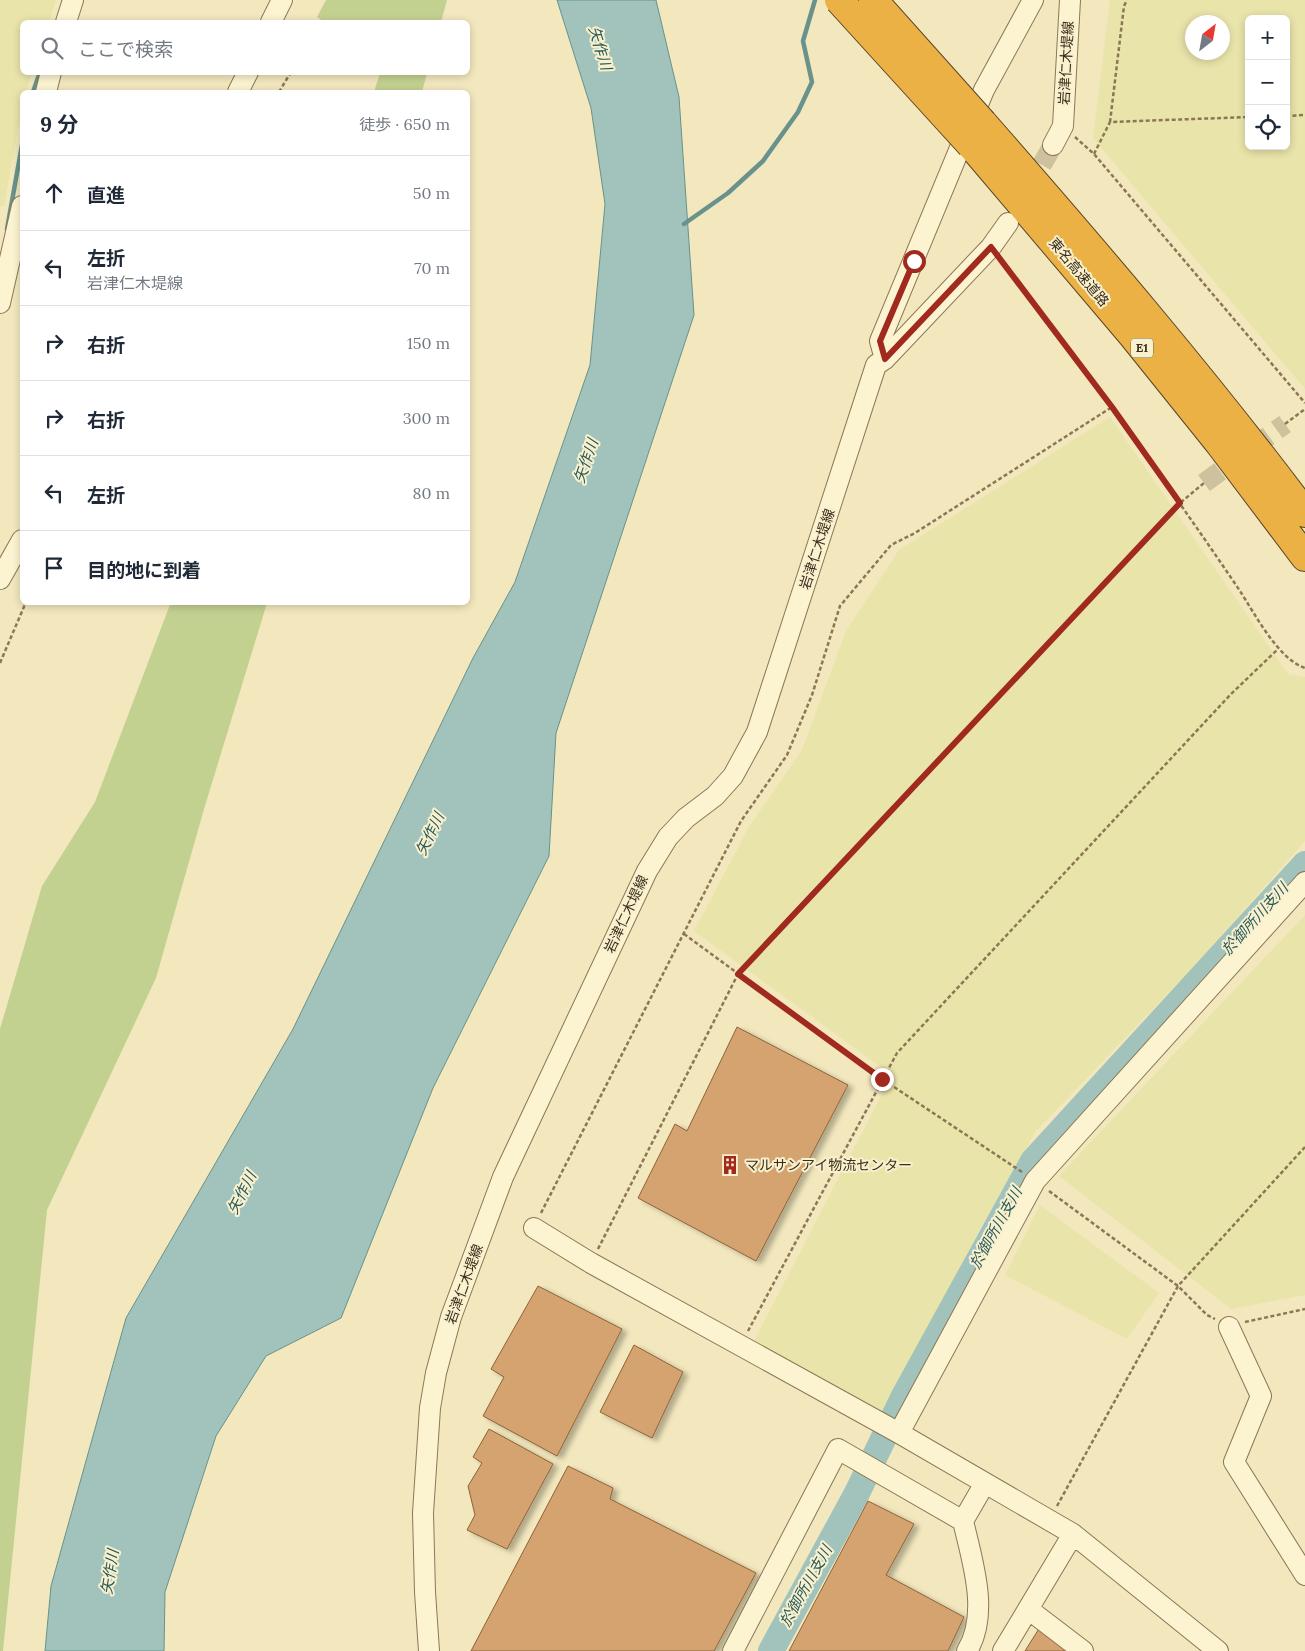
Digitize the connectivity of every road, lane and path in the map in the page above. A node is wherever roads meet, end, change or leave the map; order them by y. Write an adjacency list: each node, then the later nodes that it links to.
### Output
1 (73, 0): 8 (street)
2 (282, 0): 9 (street)
3 (839, 0): 21 (highway, 東名高速道路 / E1, bridge)
4 (873, 0): 21 (highway, 東名高速道路 / E1, bridge)
5 (1032, 0): 29 (street)
6 (1070, 0): 20 (street, 岩津仁木堤線)
7 (1127, 0): 19 (path)
8 (67, 20)
9 (272, 20)
10 (50, 75): 13 (street)
11 (246, 75): 14 (street)
12 (290, 75): 15 (path)
13 (46, 90)
14 (239, 90)
15 (280, 90)
16 (1305, 115): 17 (path)
17 (1290, 116)
18 (1245, 117): 19 (path)
19 (1110, 122): 23 (path)
20 (1063, 126): 22 (street); 23 (path)
21 (977, 134): 36 (highway, 東名高速道路 / E1); 38 (highway, 東名高速道路 / E1)
22 (1053, 145)
23 (1094, 154): 30 (path)
24 (20, 210): 26 (street)
25 (1008, 223): 27 (street, 岩津仁木堤線)
26 (8, 232): 28 (street)
27 (991, 247): 29 (street, 岩津仁木堤線); 31 (path)
28 (0, 303)
29 (885, 359): 62 (street, 岩津仁木堤線)
30 (1305, 403)
31 (1112, 407): 35 (path); 45 (path)
32 (1305, 409): 33 (path)
33 (1286, 424)
34 (1204, 482): 35 (path)
35 (1180, 503): 41 (path); 46 (path)
36 (1305, 514)
37 (20, 544): 39 (street)
38 (1305, 557)
39 (0, 579)
40 (25, 605): 42 (path)
41 (1278, 649): 43 (path); 47 (path)
42 (0, 663)
43 (1305, 668)
44 (1305, 882): 49 (street)
45 (684, 934): 46 (path); 50 (path)
46 (738, 974): 47 (path); 51 (path)
47 (882, 1079): 49 (path); 54 (path)
48 (1305, 1147): 52 (path)
49 (1035, 1181): 52 (path); 55 (street)
50 (534, 1228): 51 (street)
51 (591, 1263): 54 (street)
52 (1178, 1286): 57 (path)
53 (1229, 1327): 60 (street)
54 (740, 1345): 55 (street)
55 (899, 1433): 56 (street)
56 (985, 1482): 57 (street); 58 (street)
57 (1049, 1520): 59 (street)
58 (963, 1521): 63 (street); 64 (street)
59 (1073, 1534): 61 (street); 67 (street)
60 (1305, 1575)
61 (1028, 1609): 65 (street); 66 (street)
62 (429, 1651)
63 (733, 1651)
64 (967, 1651)
65 (1003, 1651)
66 (1083, 1651)
67 (1218, 1651)

